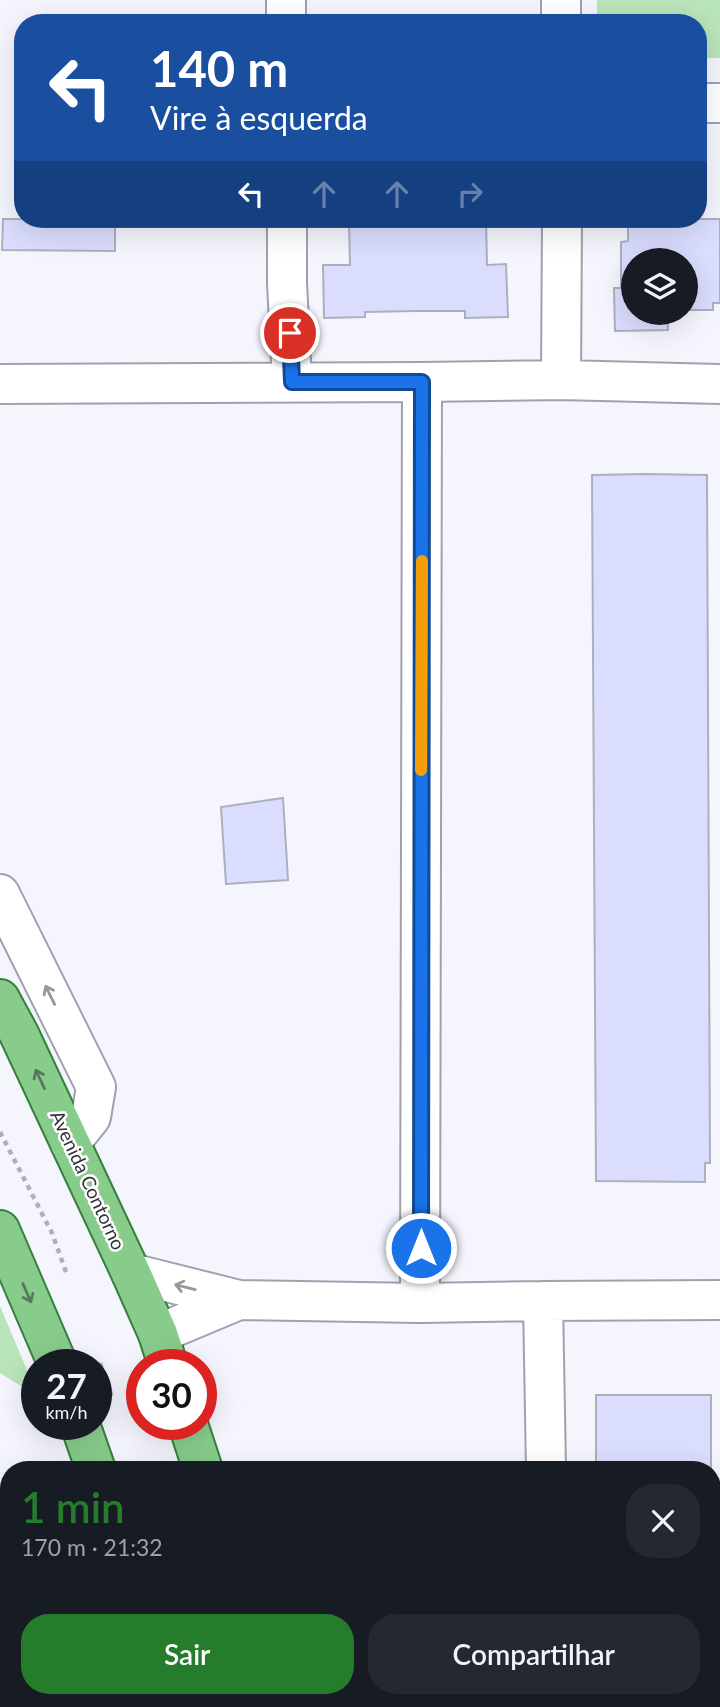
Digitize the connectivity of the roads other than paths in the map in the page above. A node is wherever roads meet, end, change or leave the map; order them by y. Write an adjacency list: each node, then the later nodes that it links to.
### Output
1 (287, 228): 4 (street)
2 (562, 228): 3 (street)
3 (561, 380): 5 (street); 7 (street)
4 (292, 382): 5 (street); 6 (street)
5 (422, 382): 16 (street)
6 (0, 384)
7 (720, 384)
8 (0, 894): 10 (street, one-way to 8)
9 (0, 999): 10 (main road, Avenida Contorno, one-way to 9)
10 (70, 1143): 12 (main road, Avenida Contorno)
11 (0, 1230): 17 (main road, one-way to 17)
12 (131, 1273): 13 (street, one-way to 12); 18 (main road, Avenida Contorno)
13 (239, 1300): 16 (street); 19 (street)
14 (720, 1300): 15 (street)
15 (543, 1301): 16 (street); 24 (street)
16 (420, 1303)
17 (51, 1349)
18 (163, 1349)
19 (165, 1349)
20 (85, 1440): 22 (main road)
21 (193, 1440): 23 (main road)
22 (93, 1461)
23 (200, 1461)
24 (545, 1461)

